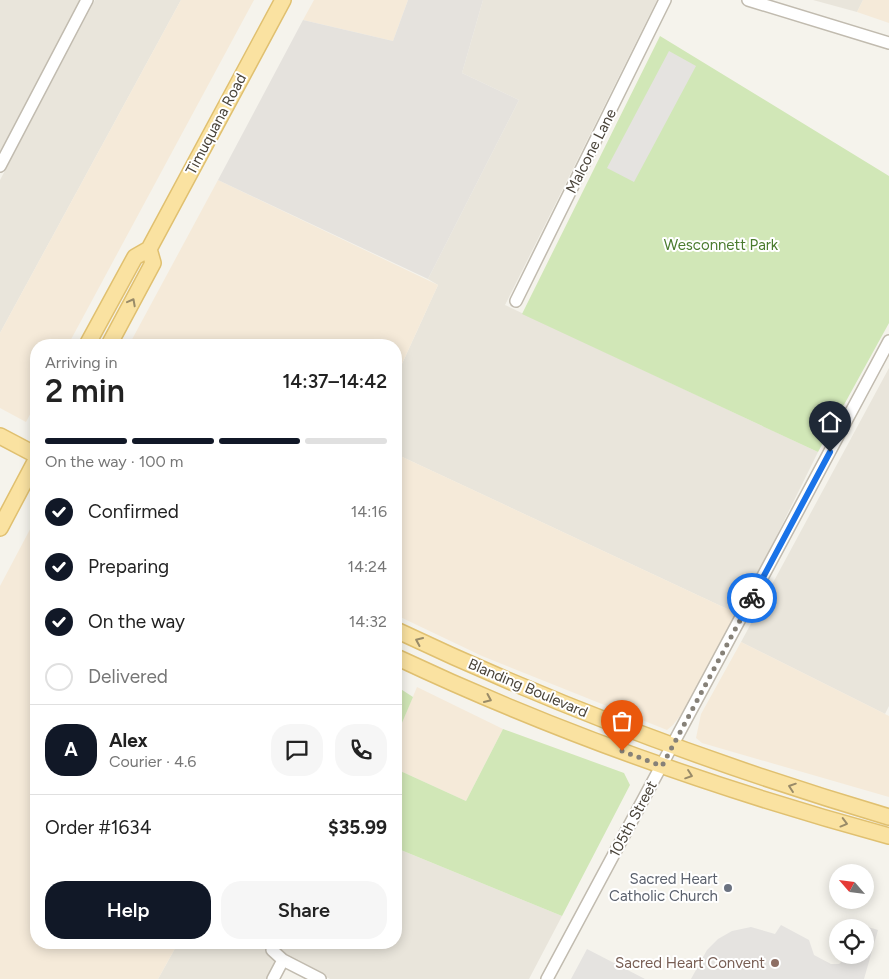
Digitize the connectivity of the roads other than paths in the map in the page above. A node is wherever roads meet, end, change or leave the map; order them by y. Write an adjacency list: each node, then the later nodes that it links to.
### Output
1 (87, 0): 6 (street)
2 (283, 0): 7 (main road, Timuquana Road)
3 (665, 0): 8 (street, Malcone Lane)
4 (748, 0): 5 (street)
5 (889, 43)
6 (0, 166)
7 (149, 249): 9 (main road, Timuquana Road); 10 (main road, Timuquana Road, one-way to 7)
8 (516, 301)
9 (90, 339)
10 (112, 339)
11 (889, 341): 22 (street, 105th Street)
12 (0, 436): 13 (main road)
13 (30, 452)
14 (30, 471): 15 (main road)
15 (0, 528)
16 (402, 633): 18 (main road, Blanding Boulevard, one-way to 16)
17 (402, 650): 18 (main road)
18 (455, 657): 21 (main road, Blanding Boulevard)
19 (402, 660): 20 (main road, Blanding Boulevard)
20 (447, 681): 21 (main road); 23 (main road, Blanding Boulevard, one-way to 23)
21 (511, 683): 22 (main road, Blanding Boulevard)
22 (672, 747): 23 (street, 105th Street); 24 (main road, Blanding Boulevard, one-way to 22)
23 (662, 766): 25 (main road, Blanding Boulevard, one-way to 25); 30 (street, 105th Street)
24 (889, 817)
25 (888, 833)
26 (272, 950): 27 (street)
27 (282, 960): 28 (street); 29 (street)
28 (273, 979)
29 (320, 979)
30 (547, 979)

